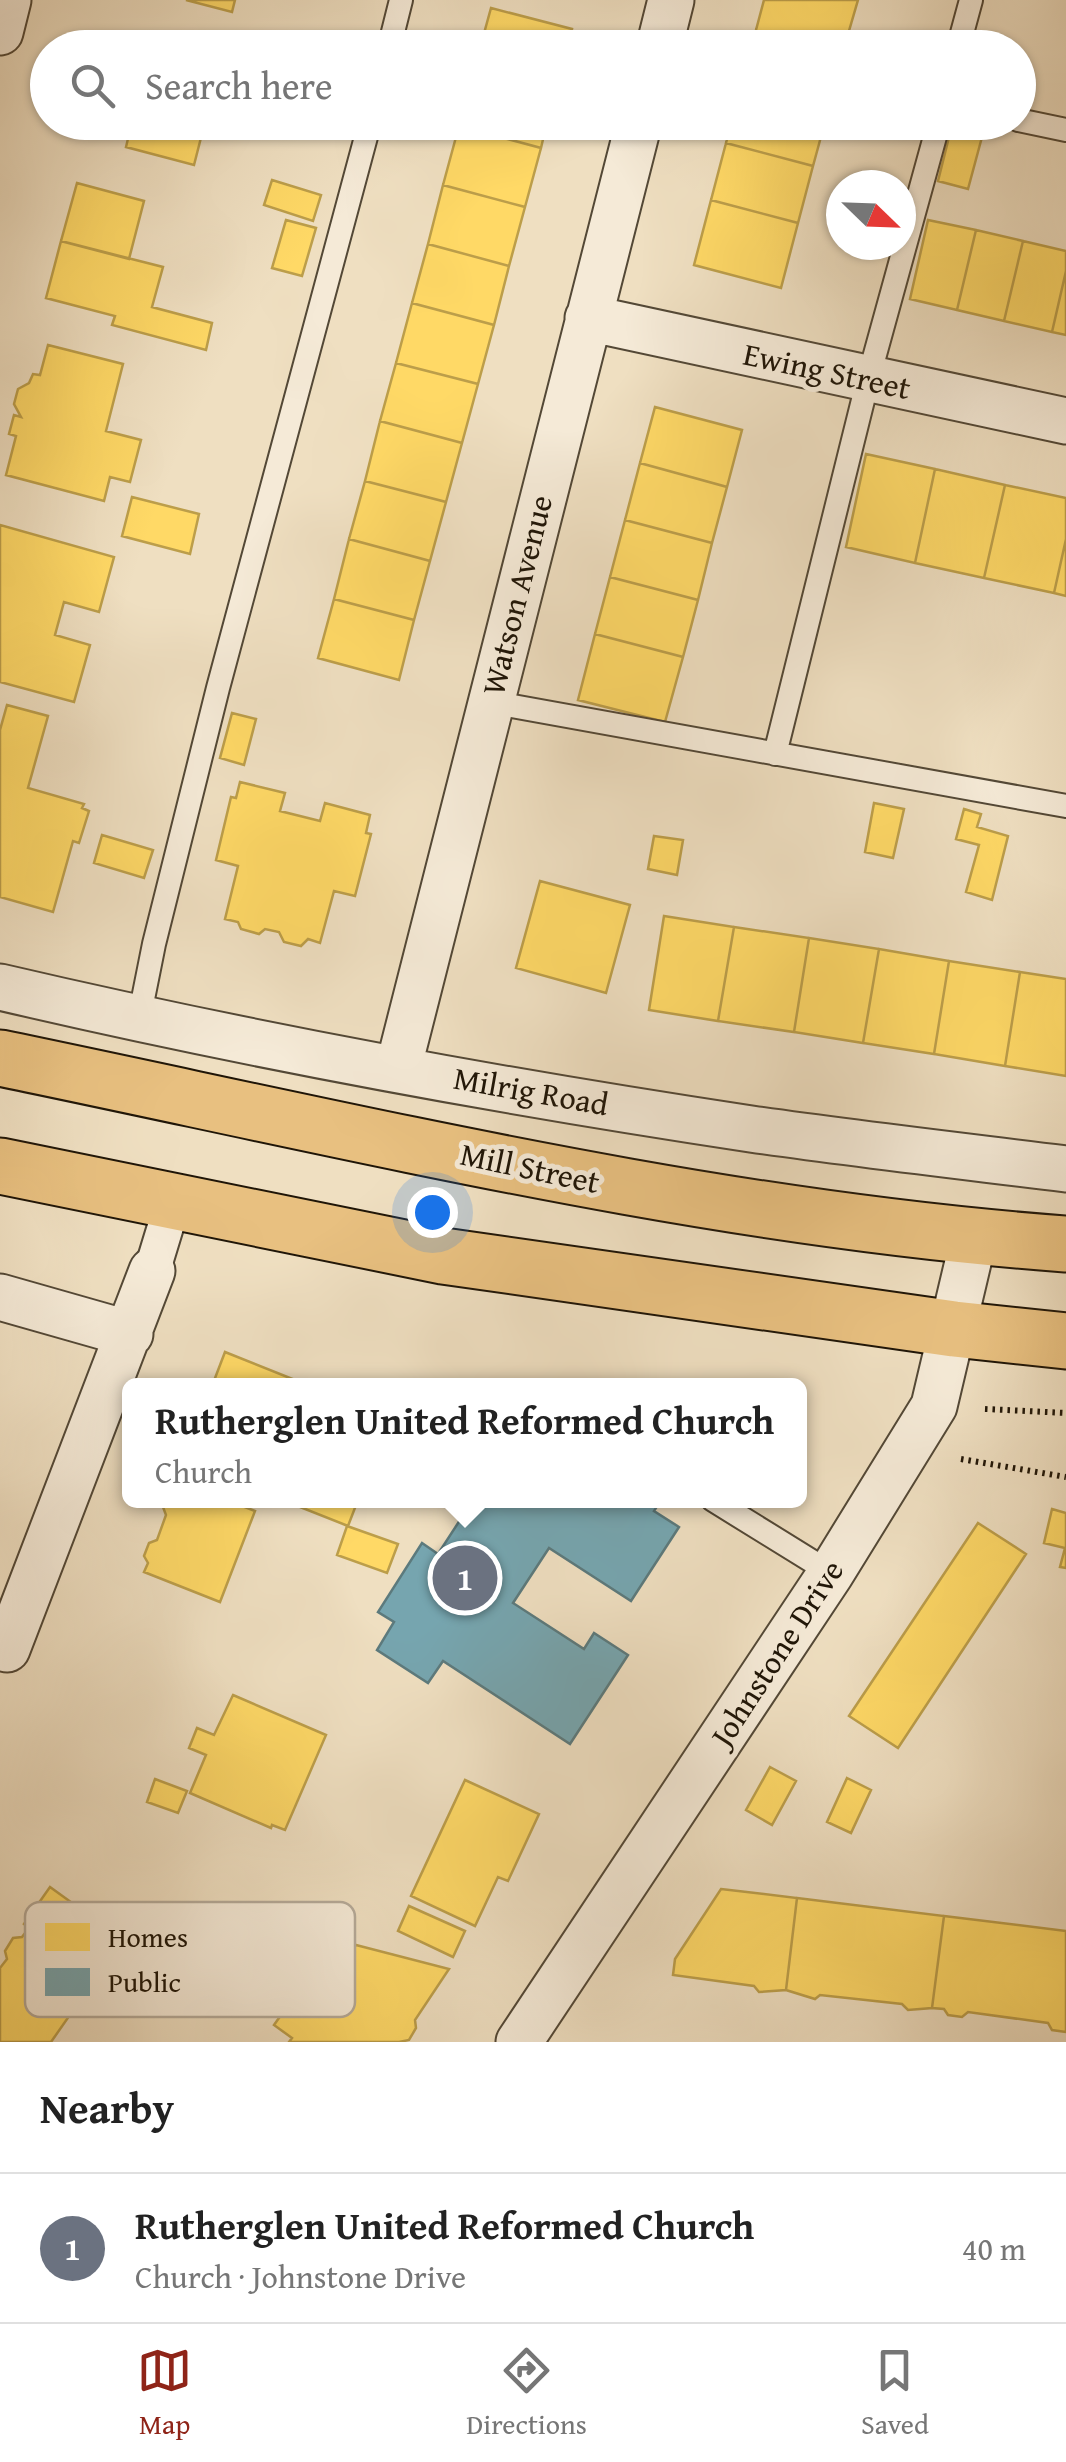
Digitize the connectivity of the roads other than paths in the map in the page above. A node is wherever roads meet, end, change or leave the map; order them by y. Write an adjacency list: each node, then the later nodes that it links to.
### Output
1 (8, 0): 8 (street)
2 (401, 0): 5 (lane)
3 (671, 0): 6 (street)
4 (971, 0): 7 (lane)
5 (394, 30)
6 (664, 30)
7 (963, 30)
8 (0, 32)
9 (1036, 124): 10 (lane)
10 (1066, 130)
11 (365, 140): 21 (lane)
12 (634, 140): 14 (street, Watson Avenue)
13 (934, 140): 15 (lane)
14 (588, 318): 15 (street, Ewing Street); 17 (street, Watson Avenue)
15 (868, 380): 16 (street, Ewing Street); 18 (lane)
16 (1066, 421)
17 (490, 702): 18 (lane); 23 (street, Watson Avenue)
18 (775, 754): 19 (lane)
19 (1066, 806)
20 (0, 987): 21 (street, Milrig Road)
21 (139, 1020): 23 (street, Milrig Road)
22 (0, 1058): 27 (main road, Mill Street)
23 (398, 1069): 25 (street, Milrig Road)
24 (0, 1166): 26 (main road)
25 (1066, 1169)
26 (172, 1202): 29 (street); 31 (main road)
27 (974, 1237): 28 (main road, Mill Street); 31 (street, Johnstone Drive)
28 (1066, 1244)
29 (152, 1271): 32 (street)
30 (0, 1296): 32 (street)
31 (954, 1329): 33 (main road); 35 (street, Johnstone Drive)
32 (130, 1334): 36 (street)
33 (1066, 1340)
34 (726, 1508): 35 (lane)
35 (831, 1573): 37 (street, Johnstone Drive)
36 (7, 1649)
37 (536, 2040)

